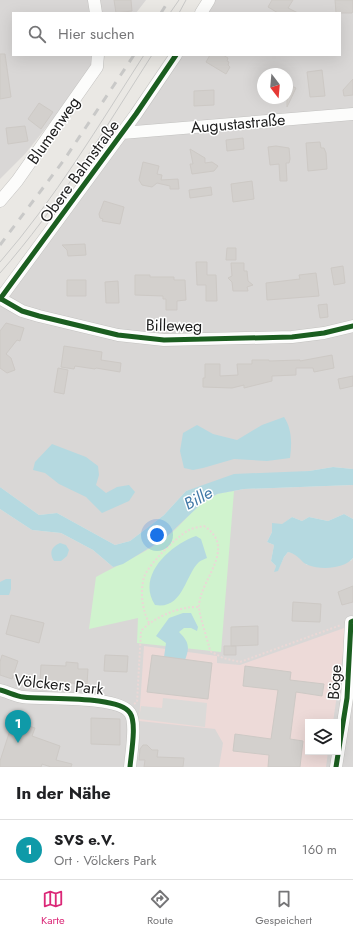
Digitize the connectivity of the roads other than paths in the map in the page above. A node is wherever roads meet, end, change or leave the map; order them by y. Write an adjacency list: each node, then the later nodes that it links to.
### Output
1 (94, 0): 3 (street)
2 (209, 0): 4 (street)
3 (96, 12)
4 (202, 12)
5 (98, 56): 9 (street, Blumenweg)
6 (175, 56): 8 (street, Obere Bahnstraße)
7 (353, 114): 8 (street, Augustastraße)
8 (122, 133): 10 (street, Obere Bahnstraße)
9 (0, 201)
10 (0, 299): 11 (street, Billeweg)
11 (353, 326)
12 (351, 622): 15 (street, Böge)
13 (0, 690): 14 (street, Völckers Park)
14 (130, 767)
15 (336, 767)

